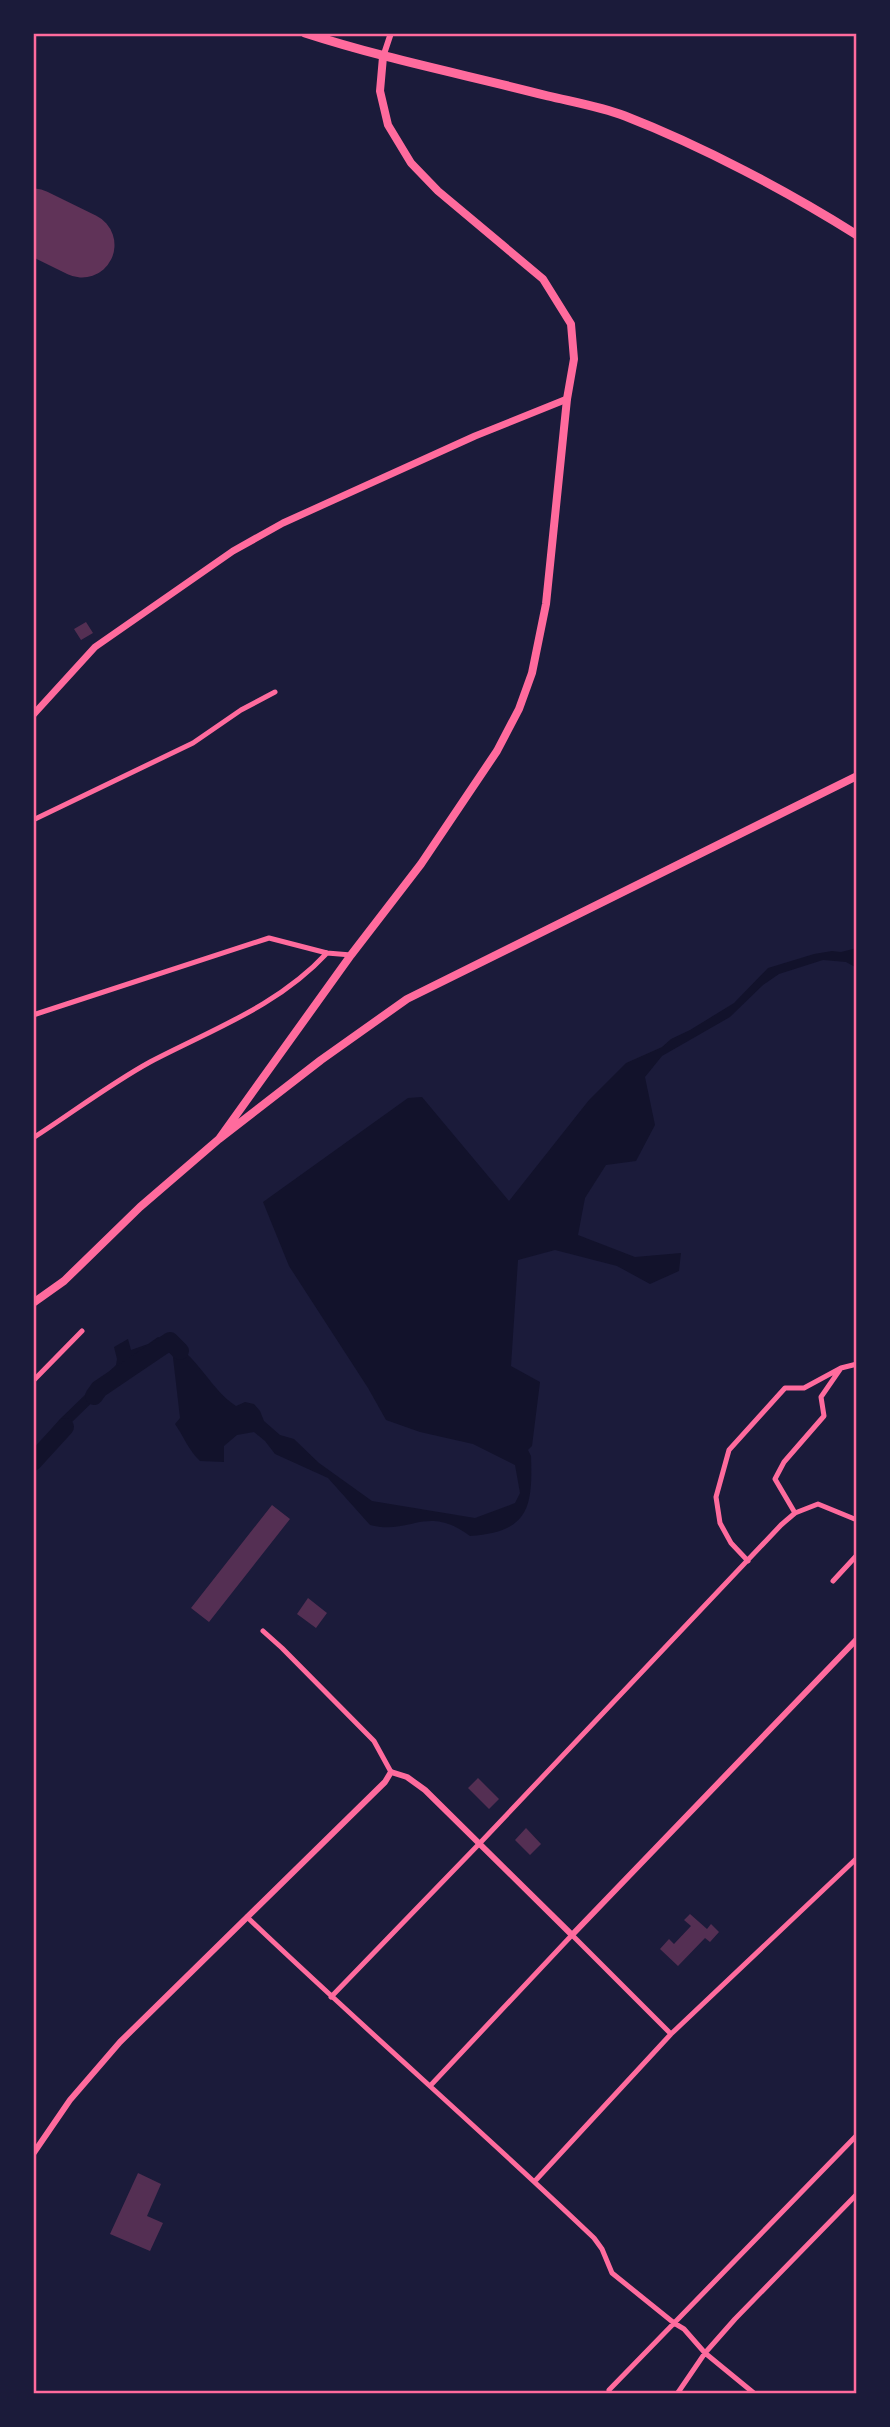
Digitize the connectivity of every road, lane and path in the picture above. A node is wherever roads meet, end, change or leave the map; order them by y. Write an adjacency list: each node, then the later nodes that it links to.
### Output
1 (305, 33): 3 (highway)
2 (391, 33): 3 (street)
3 (383, 57): 4 (highway); 5 (main road)
4 (857, 235)
5 (567, 399): 7 (main road); 11 (main road)
6 (275, 692): 9 (street)
7 (33, 715)
8 (857, 776): 14 (main road)
9 (33, 820)
10 (327, 953): 11 (street); 12 (street); 13 (street)
11 (351, 956): 14 (main road)
12 (33, 1015)
13 (33, 1138)
14 (219, 1139): 15 (main road)
15 (33, 1303)
16 (82, 1331): 19 (street)
17 (857, 1364): 18 (street)
18 (841, 1368): 20 (street); 23 (street)
19 (33, 1381)
20 (795, 1513): 21 (street); 23 (street)
21 (857, 1520)
22 (857, 1555): 24 (street)
23 (748, 1561): 28 (street)
24 (833, 1581)
25 (263, 1631): 27 (street)
26 (857, 1639): 31 (street)
27 (391, 1772): 28 (street); 30 (street)
28 (480, 1843): 31 (street); 32 (street)
29 (857, 1858): 33 (street)
30 (247, 1917): 32 (street); 36 (street)
31 (572, 1934): 33 (street); 34 (street)
32 (331, 1997): 34 (street)
33 (671, 2034): 37 (street)
34 (430, 2086): 37 (street)
35 (857, 2135): 39 (street)
36 (33, 2154)
37 (534, 2181): 39 (street)
38 (857, 2194): 40 (street)
39 (674, 2323): 40 (street); 41 (street)
40 (705, 2353): 42 (street); 43 (street)
41 (609, 2390)
42 (677, 2394)
43 (755, 2394)

